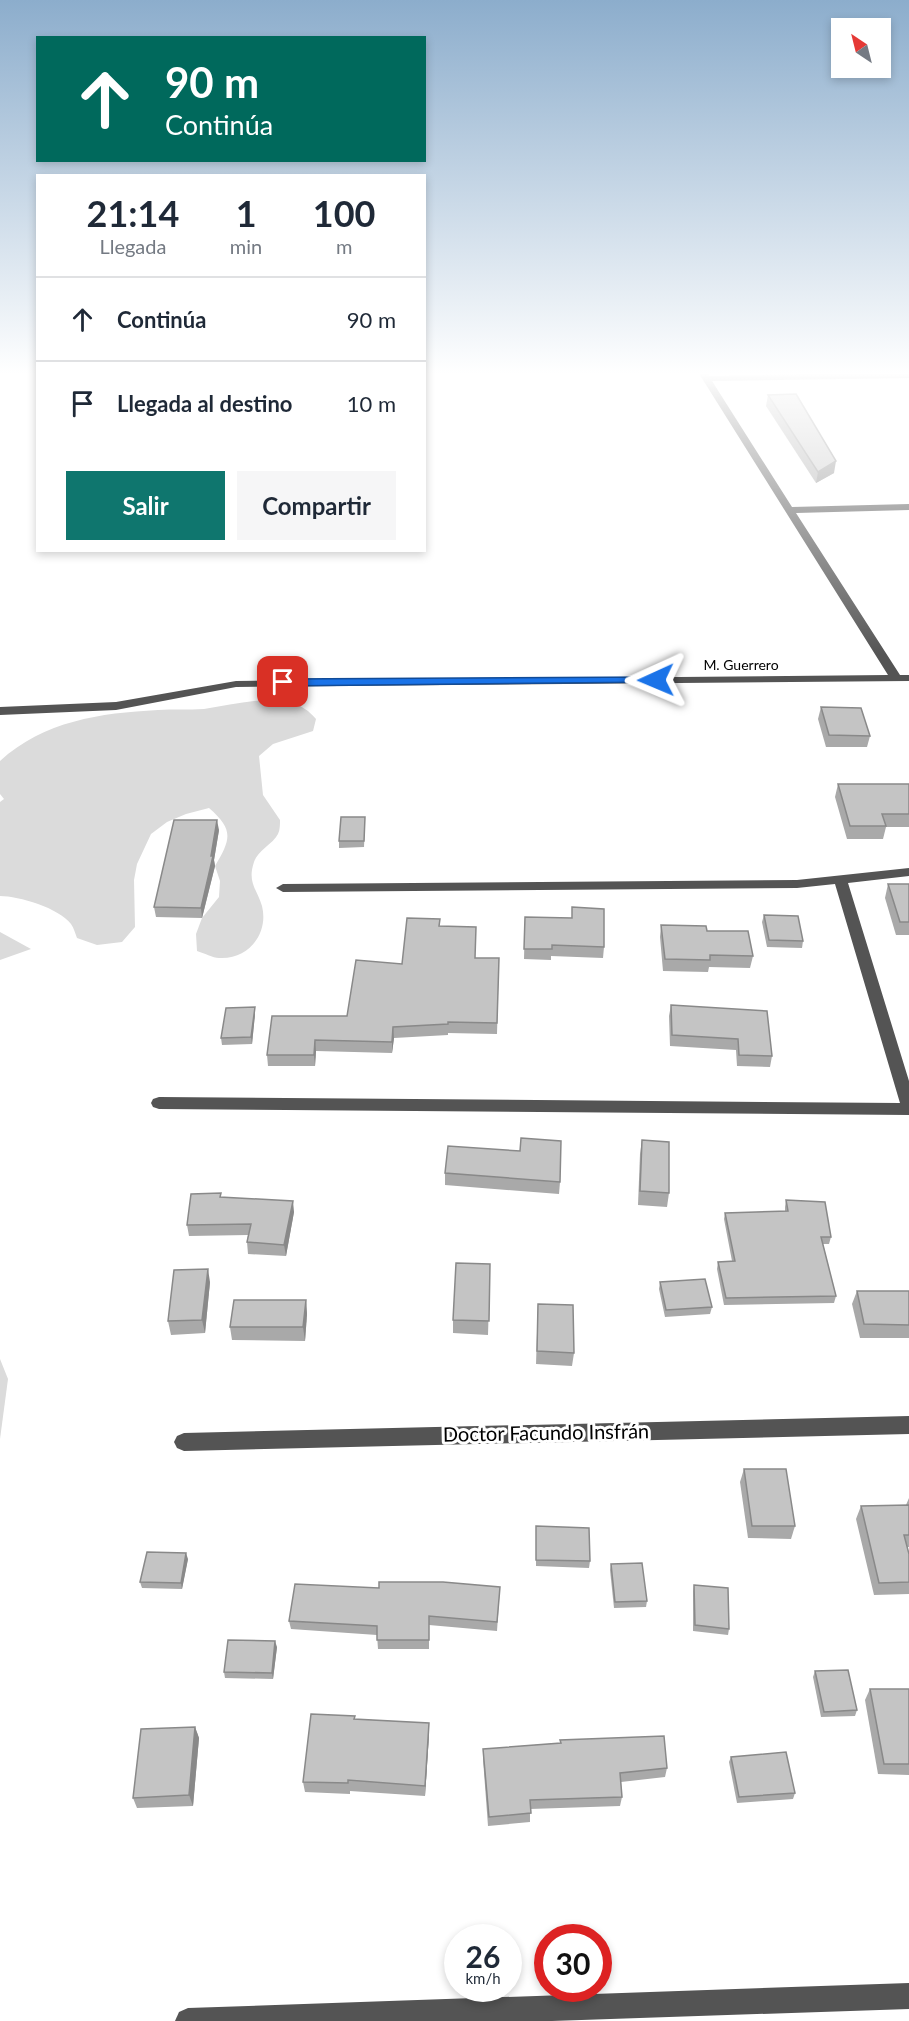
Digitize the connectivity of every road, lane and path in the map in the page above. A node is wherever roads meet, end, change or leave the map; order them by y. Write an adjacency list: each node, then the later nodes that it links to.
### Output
1 (761, 466): 3 (street)
2 (909, 507): 3 (street)
3 (789, 510): 4 (street)
4 (896, 678): 5 (street, M. Guerrero); 6 (street, M. Guerrero)
5 (909, 678)
6 (0, 711)
7 (909, 872): 8 (street)
8 (840, 879): 9 (street); 11 (street)
9 (283, 888)
10 (159, 1102): 11 (street)
11 (909, 1108)
12 (909, 1425): 13 (street, Doctor Facundo Insfrán)
13 (184, 1442)
14 (909, 1996): 15 (street)
15 (188, 2021)

